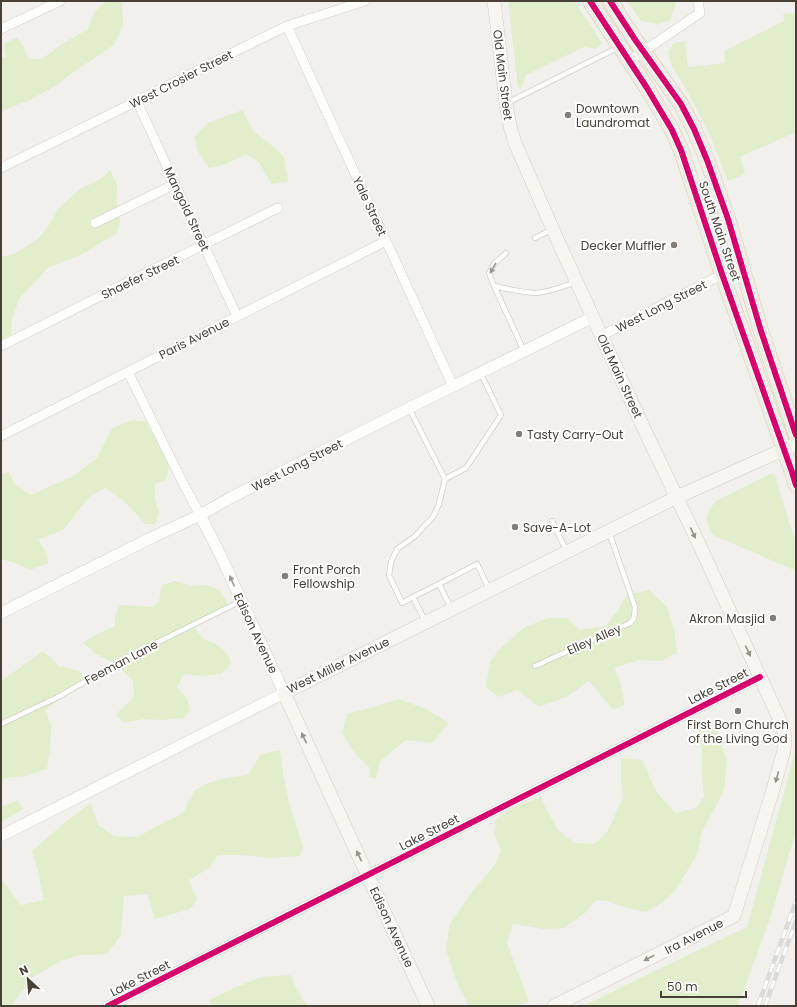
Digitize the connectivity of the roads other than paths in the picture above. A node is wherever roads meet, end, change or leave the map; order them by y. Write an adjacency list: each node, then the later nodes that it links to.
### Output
1 (60, 1): 8 (street)
2 (365, 1): 7 (street, West Crosier Street)
3 (494, 1): 13 (main road, Old Main Street)
4 (590, 1): 9 (main road, South Main Street)
5 (610, 1): 10 (main road, South Main Street)
6 (698, 1): 10 (street)
7 (287, 26): 12 (street, West Crosier Street); 20 (street, Yale Street)
8 (1, 29)
9 (620, 46): 11 (main road, South Main Street); 13 (lane)
10 (644, 51): 11 (street); 23 (main road, South Main Street)
11 (629, 61): 24 (main road, South Main Street)
12 (137, 101): 14 (street, West Crosier Street); 15 (street, Mangold Street)
13 (506, 103): 18 (main road, Old Main Street)
14 (1, 168)
15 (175, 184): 17 (street); 21 (street, Mangold Street)
16 (278, 208): 21 (street, Shaefer Street)
17 (95, 223)
18 (553, 230): 19 (lane); 25 (main road, Old Main Street)
19 (535, 238)
20 (386, 240): 27 (street, Paris Avenue); 34 (street, Yale Street)
21 (204, 246): 27 (street, Mangold Street); 30 (street, Shaefer Street)
22 (506, 254): 26 (lane, one-way to 26)
23 (741, 265): 24 (street, West Long Street); 36 (main road, South Main Street)
24 (722, 274): 29 (street, West Long Street); 38 (main road, South Main Street)
25 (577, 282): 26 (lane); 28 (main road, Old Main Street)
26 (494, 286): 31 (lane)
27 (237, 316): 32 (street, Paris Avenue)
28 (593, 317): 29 (main road, Old Main Street); 31 (street, West Long Street)
29 (601, 336): 41 (main road, Old Main Street)
30 (1, 346)
31 (524, 351): 33 (street, West Long Street)
32 (128, 372): 37 (street, Paris Avenue); 42 (street, Edison Avenue)
33 (480, 372): 34 (street, West Long Street); 39 (lane)
34 (453, 386): 35 (street, West Long Street)
35 (409, 408): 39 (lane); 42 (street, West Long Street)
36 (796, 435)
37 (1, 436)
38 (790, 446): 40 (main road, South Main Street); 41 (main road, West Miller Avenue)
39 (445, 479): 48 (lane)
40 (796, 485)
41 (677, 497): 44 (main road, West Miller Avenue); 54 (main road, Old Main Street, one-way to 54)
42 (200, 515): 49 (street, Edison Avenue, one-way to 42); 51 (street, West Long Street)
43 (552, 521): 45 (lane)
44 (608, 531): 45 (main road, West Miller Avenue); 53 (lane, Elley Alley)
45 (567, 552): 47 (main road, West Miller Avenue)
46 (439, 584): 47 (lane); 48 (lane); 50 (lane)
47 (489, 590): 50 (main road, West Miller Avenue)
48 (413, 597): 52 (lane)
49 (241, 601): 55 (street, Edison Avenue); 56 (lane, Feeman Lane)
50 (452, 609): 52 (main road, West Miller Avenue)
51 (1, 613)
52 (426, 622): 55 (main road, West Miller Avenue)
53 (535, 666)
54 (760, 677): 57 (main road, Old Main Street); 59 (street, Lake Street)
55 (284, 692): 58 (street, West Miller Avenue); 59 (main road, Edison Avenue, one-way to 55)
56 (1, 724)
57 (785, 738): 62 (main road, Ira Avenue, one-way to 62)
58 (1, 836)
59 (368, 875): 60 (street, Lake Street); 61 (main road, Edison Avenue)
60 (108, 1006)
61 (428, 1006)
62 (554, 1006)

